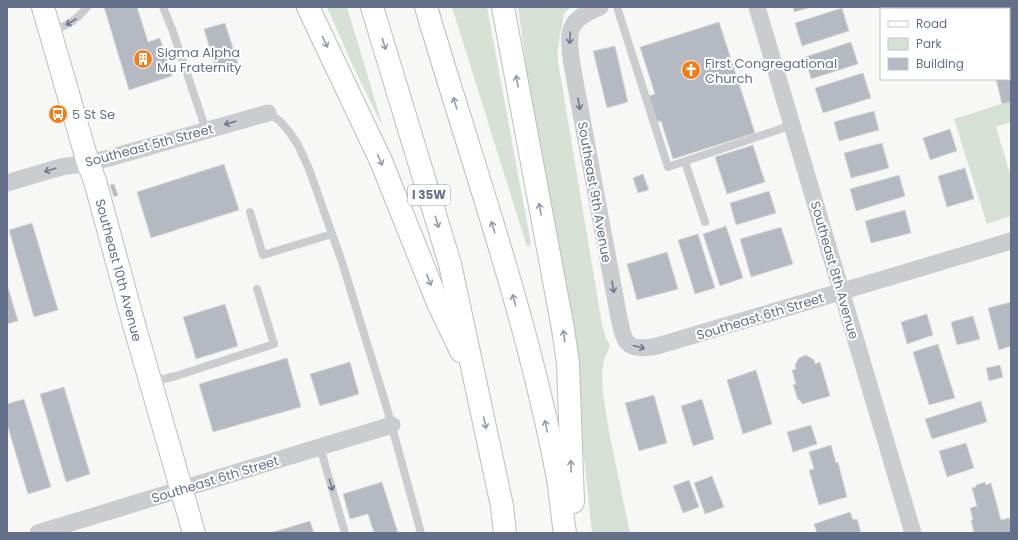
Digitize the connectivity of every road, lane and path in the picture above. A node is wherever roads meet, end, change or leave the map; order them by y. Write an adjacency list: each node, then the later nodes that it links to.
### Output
1 (43, 7): 11 (main road, Southeast 10th Avenue)
2 (87, 7): 11 (lane, one-way to 11)
3 (163, 7): 14 (lane)
4 (308, 7): 26 (main road, one-way to 26)
5 (372, 7): 26 (main road, I 35W, one-way to 26)
6 (426, 7): 35 (main road, one-way to 6)
7 (503, 7): 36 (main road, one-way to 7)
8 (600, 7): 24 (street, Southeast 9th Avenue, one-way to 24)
9 (617, 7): 15 (lane)
10 (756, 7): 13 (street, Southeast 8th Avenue)
11 (51, 32): 16 (main road, Southeast 10th Avenue)
12 (268, 113): 14 (street, Southeast 5th Street, one-way to 14); 20 (lane)
13 (792, 125): 15 (lane); 23 (street, Southeast 8th Avenue)
14 (206, 130): 16 (street, Southeast 5th Street)
15 (685, 162): 19 (lane)
16 (88, 163): 17 (street, Southeast 5th Street, one-way to 17); 25 (main road, Southeast 10th Avenue)
17 (7, 183)
18 (250, 212): 20 (lane)
19 (705, 222)
20 (332, 234): 27 (lane)
21 (1011, 241): 23 (street, Southeast 6th Street)
22 (257, 289): 25 (lane)
23 (840, 292): 24 (street, Southeast 6th Street, one-way to 23); 37 (street, Southeast 8th Avenue)
24 (619, 318)
25 (151, 382): 29 (main road, Southeast 10th Avenue)
26 (477, 384): 34 (main road, I 35W, one-way to 34)
27 (392, 425): 28 (street, Southeast 6th Street); 33 (lane)
28 (320, 447): 29 (street, Southeast 6th Street); 32 (lane, one-way to 32)
29 (182, 489): 30 (street, Southeast 6th Street); 31 (main road, Southeast 10th Avenue)
30 (38, 533)
31 (194, 533)
32 (345, 533)
33 (421, 533)
34 (505, 533)
35 (565, 533)
36 (574, 533)
37 (913, 533)

